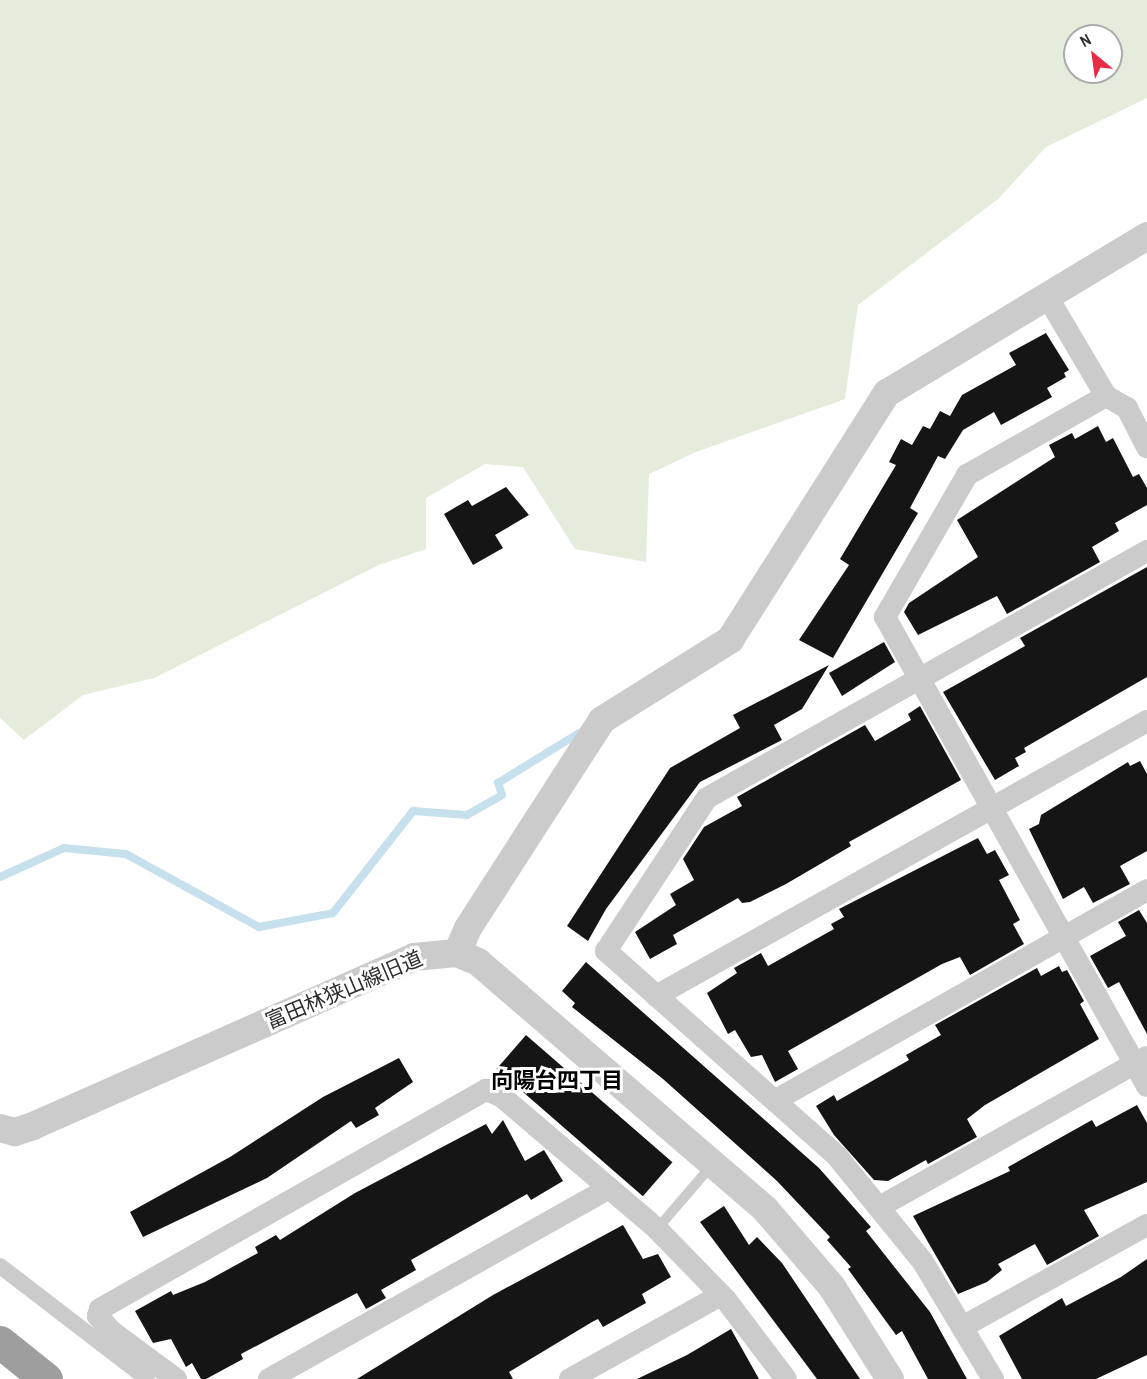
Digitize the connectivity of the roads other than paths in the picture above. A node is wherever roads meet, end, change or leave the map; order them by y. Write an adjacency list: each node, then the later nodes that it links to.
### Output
1 (1147, 236): 2 (street)
2 (1047, 296): 3 (street); 11 (street)
3 (1106, 396): 4 (street); 6 (street)
4 (1147, 447)
5 (1147, 551): 6 (street)
6 (919, 679): 8 (street); 12 (street)
7 (1147, 721): 8 (street)
8 (991, 808): 10 (street); 12 (street)
9 (1147, 890): 10 (street)
10 (1064, 937): 13 (street); 15 (street)
11 (458, 953): 16 (street, 富田林狭山線旧道); 17 (street)
12 (656, 996): 15 (street)
13 (1141, 1060): 14 (street); 19 (street)
14 (1147, 1086)
15 (776, 1100): 19 (street)
16 (0, 1128)
17 (714, 1163): 21 (lane); 32 (street)
18 (609, 1188): 21 (street); 28 (street); 29 (street)
19 (880, 1206): 24 (street)
20 (1147, 1225): 24 (street)
21 (657, 1229): 23 (street)
22 (0, 1266): 27 (street)
23 (721, 1295): 30 (street); 31 (street)
24 (964, 1326): 33 (street)
25 (0, 1342): 26 (highway)
26 (46, 1379)
27 (147, 1379)
28 (176, 1379)
29 (269, 1379)
30 (570, 1379)
31 (786, 1379)
32 (890, 1379)
33 (993, 1379)

